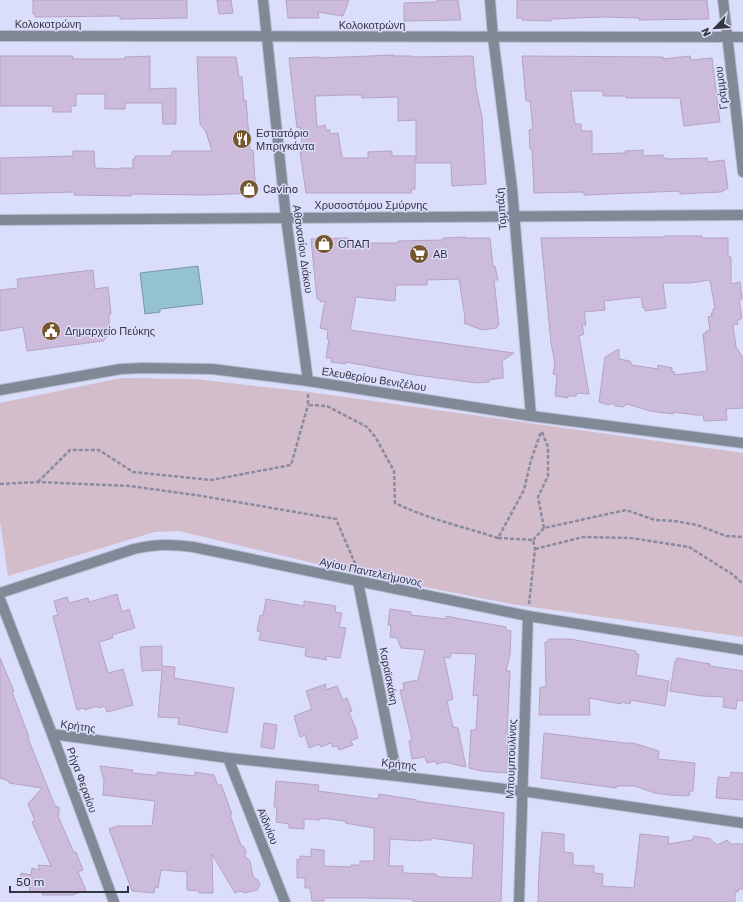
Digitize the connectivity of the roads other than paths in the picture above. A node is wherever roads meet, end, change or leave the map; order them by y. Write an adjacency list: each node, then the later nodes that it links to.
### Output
1 (263, 0): 5 (street, Αθανασίου Διάκου)
2 (490, 0): 6 (street, Τομπάζη)
3 (723, 0): 7 (street, Γράμμου)
4 (0, 36): 5 (street, Κολοκοτρώνη)
5 (267, 36): 6 (street, Κολοκοτρώνη); 12 (street, Αθανασίου Διάκου)
6 (493, 37): 7 (street, Κολοκοτρώνη); 11 (street, Τομπάζη)
7 (727, 37): 8 (street, Κολοκοτρώνη); 9 (street, Γράμμου)
8 (743, 37)
9 (743, 172)
10 (743, 215): 11 (street, Χρυσοστόμου Σμύρνης)
11 (514, 216): 12 (street, Χρυσοστόμου Σμύρνης); 16 (street, Τομπάζη)
12 (286, 218): 13 (street, Χρυσοστόμου Σμύρνης); 14 (street, Αθανασίου Διάκου)
13 (0, 220)
14 (308, 381): 15 (street, Ελευθερίου Βενιζέλου); 16 (street, Ελευθερίου Βενιζέλου)
15 (0, 390)
16 (531, 416): 17 (street, Ελευθερίου Βενιζέλου)
17 (743, 443)
18 (358, 582): 19 (street, Αγίου Παντελεήμονος); 21 (street, Αγίου Παντελεήμονος); 25 (street, Καραϊσκάκη)
19 (0, 593)
20 (0, 599): 23 (street, Ρήγα Φεραίου)
21 (528, 616): 22 (street, Αγίου Παντελεήμονος); 26 (street, Μπουμπουλίνας)
22 (743, 650)
23 (52, 734): 24 (street, Κρήτης); 28 (street, Ρήγα Φεραίου)
24 (228, 758): 25 (street, Κρήτης); 29 (street, Αϊδινίου)
25 (397, 776): 26 (street, Κρήτης)
26 (522, 791): 27 (street, Κρήτης); 30 (street, Μπουμπουλίνας)
27 (743, 823)
28 (114, 902)
29 (285, 902)
30 (519, 902)

